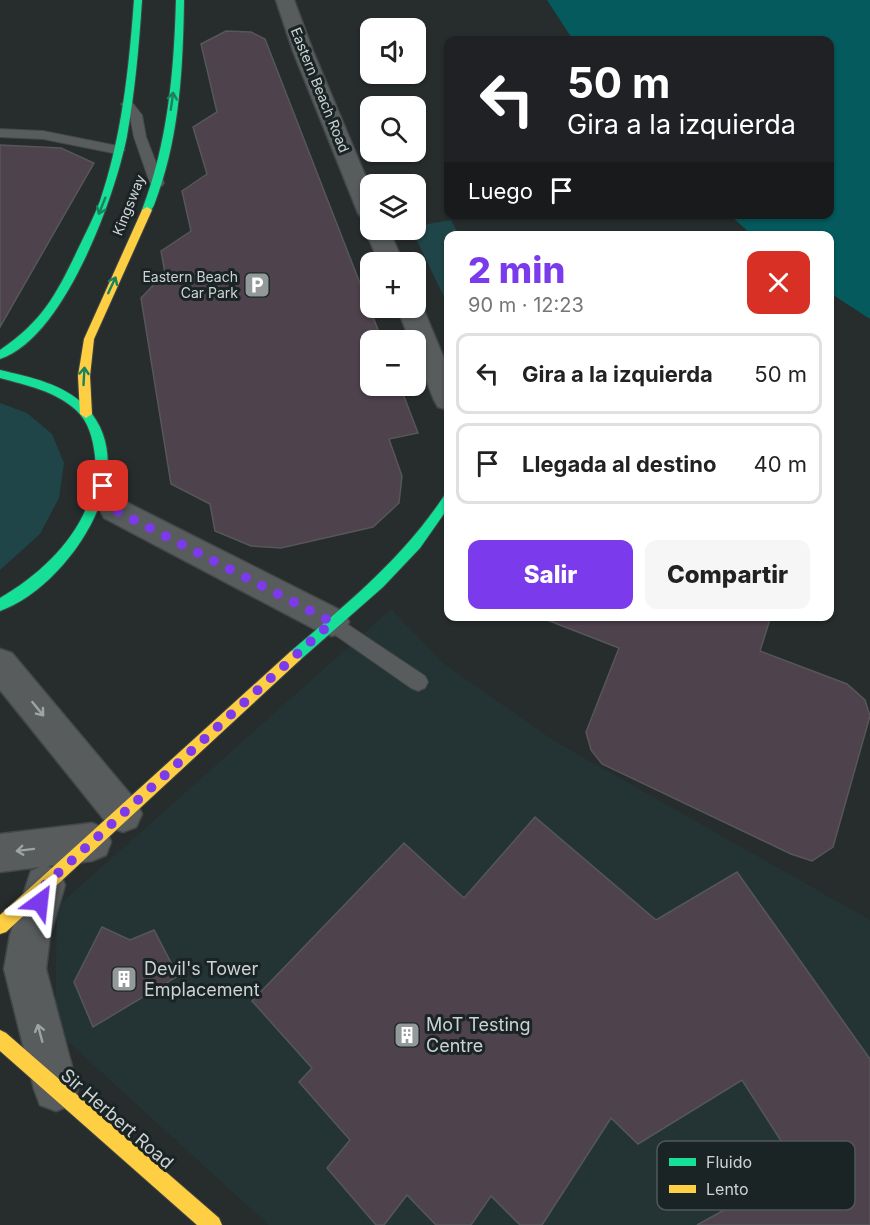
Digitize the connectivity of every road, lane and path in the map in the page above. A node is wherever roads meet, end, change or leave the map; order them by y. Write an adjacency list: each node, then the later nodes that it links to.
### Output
1 (138, 0): 4 (main road, Kingsway)
2 (180, 0): 7 (main road, Kingsway, one-way to 2)
3 (285, 0): 8 (street, Eastern Beach Road)
4 (127, 104): 6 (main road, Kingsway); 7 (lane)
5 (0, 133): 6 (lane)
6 (118, 150): 10 (main road, Kingsway, one-way to 10)
7 (157, 183): 13 (main road, Kingsway, one-way to 7)
8 (360, 189)
9 (414, 318): 12 (street)
10 (0, 355)
11 (0, 374): 13 (main road)
12 (444, 390)
13 (86, 414): 14 (main road)
14 (103, 486): 16 (main road); 17 (street)
15 (444, 505): 17 (main road)
16 (0, 605)
17 (332, 622): 19 (lane); 20 (main road)
18 (0, 664): 20 (street, one-way to 20)
19 (418, 682)
20 (123, 814): 21 (main road)
21 (92, 842): 22 (street, one-way to 22); 23 (main road)
22 (0, 853)
23 (45, 885): 24 (main road); 26 (street, one-way to 23)
24 (0, 926)
25 (0, 1039): 26 (main road, Sir Herbert Road)
26 (56, 1089): 27 (main road, Sir Herbert Road)
27 (212, 1225)

